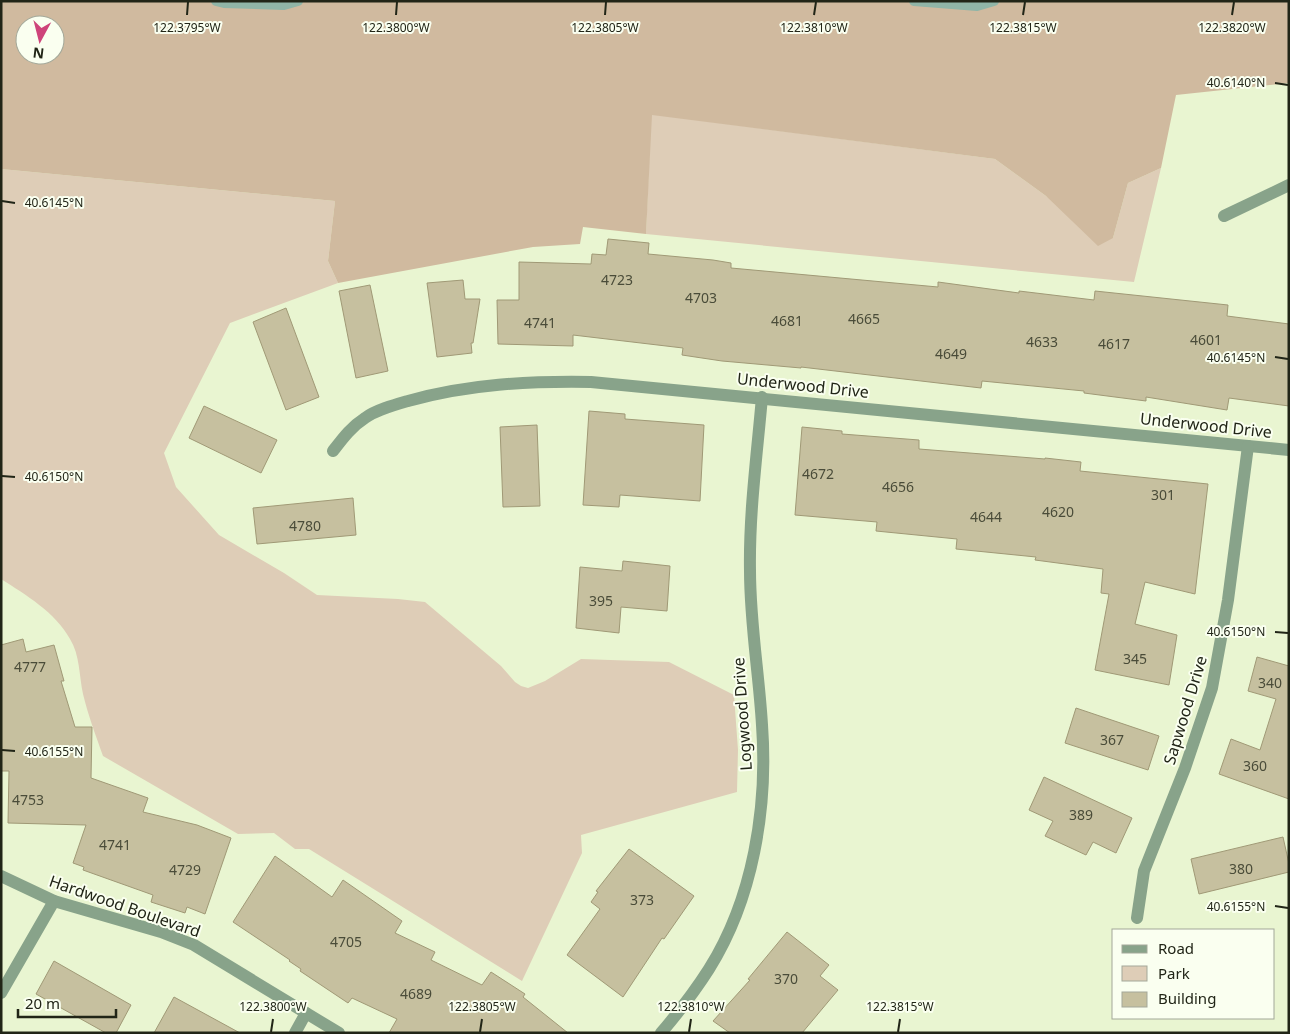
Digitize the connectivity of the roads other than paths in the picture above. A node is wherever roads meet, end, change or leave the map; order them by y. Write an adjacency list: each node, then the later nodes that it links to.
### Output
1 (1289, 185): 2 (street)
2 (1224, 216)
3 (762, 398): 4 (street, Underwood Drive); 6 (street, Underwood Drive); 14 (street, Logwood Drive)
4 (1248, 446): 5 (street, Underwood Drive); 9 (street, Sapwood Drive)
5 (1289, 450)
6 (334, 451)
7 (1, 876): 8 (street, Hardwood Boulevard)
8 (54, 901): 10 (street); 11 (street, Hardwood Boulevard)
9 (1137, 918)
10 (1, 993)
11 (306, 1013): 12 (street); 13 (street, Hardwood Boulevard)
12 (295, 1033)
13 (339, 1033)
14 (661, 1033)

